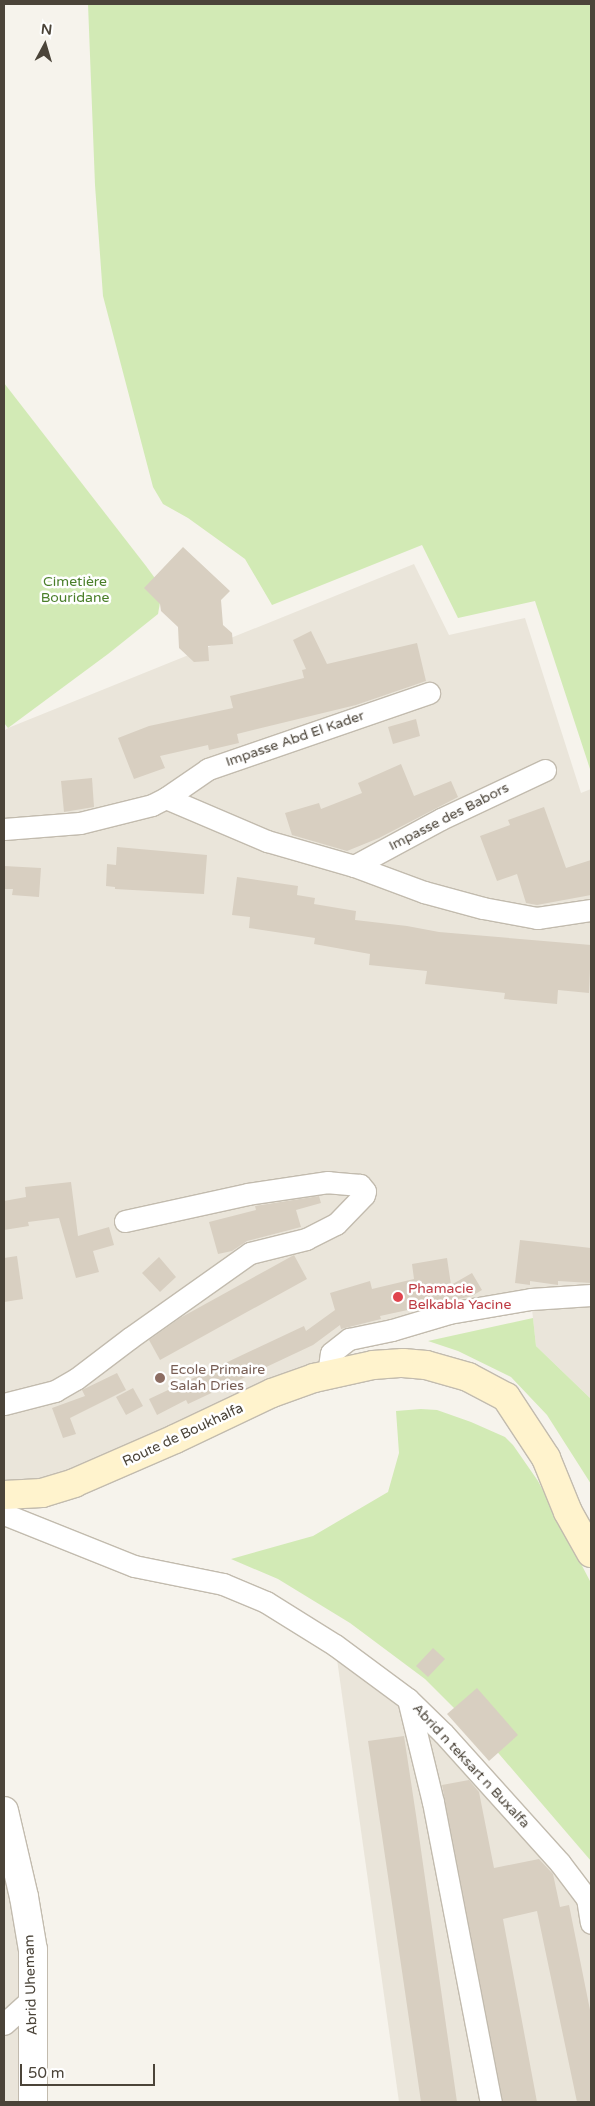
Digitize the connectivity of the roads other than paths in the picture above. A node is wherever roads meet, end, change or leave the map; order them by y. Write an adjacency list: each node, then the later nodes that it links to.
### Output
1 (429, 693): 3 (street, Impasse Abd El Kader)
2 (545, 770): 5 (street, Impasse des Babors)
3 (166, 798): 4 (street, Impasse Abd El Kader); 5 (street)
4 (4, 830)
5 (354, 866): 6 (street)
6 (591, 910)
7 (125, 1221): 10 (street)
8 (591, 1295): 9 (street)
9 (328, 1374): 11 (main road, Route de Boukhalfa); 13 (main road, Route de Boukhalfa)
10 (4, 1404)
11 (4, 1496)
12 (4, 1514): 14 (street, Abrid n teksart n Buxalfa)
13 (591, 1553)
14 (408, 1699): 16 (street, Abrid n teksart n Buxalfa); 21 (street)
15 (4, 1811): 18 (street, Abrid Uhemam)
16 (589, 1901): 17 (street)
17 (591, 1923)
18 (34, 1998): 19 (street); 20 (street, Abrid Uhemam)
19 (4, 2024)
20 (33, 2102)
21 (491, 2102)

